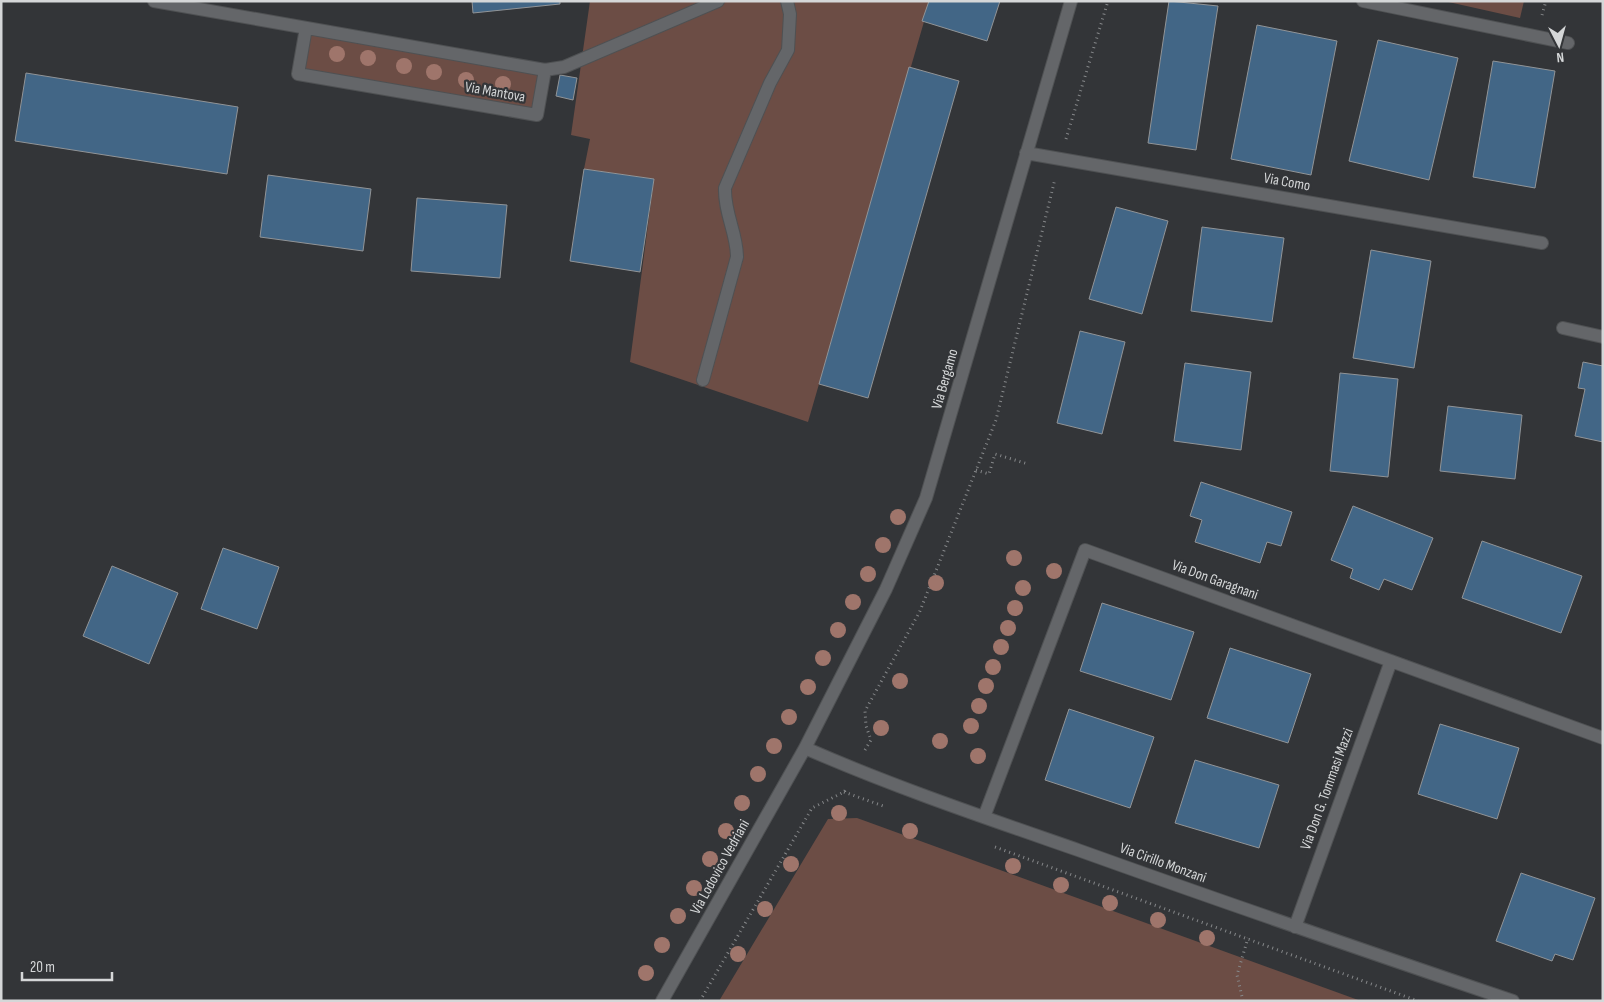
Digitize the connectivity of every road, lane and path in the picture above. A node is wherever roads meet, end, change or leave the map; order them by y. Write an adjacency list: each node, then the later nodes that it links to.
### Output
1 (154, 1): 7 (street, Via Mantova)
2 (718, 1): 9 (street)
3 (787, 1): 15 (street)
4 (1071, 1): 10 (street, Via Bergamo)
5 (1108, 1): 11 (path)
6 (1363, 1): 8 (street)
7 (306, 28): 9 (street, Via Mantova); 9 (street, Via Mantova)
8 (1568, 43)
9 (545, 70)
10 (1026, 153): 11 (street, Via Como); 21 (street, Via Bergamo)
11 (1060, 159): 12 (street, Via Como); 17 (path)
12 (1542, 243)
13 (1563, 328): 14 (street)
14 (1603, 337)
15 (703, 380)
16 (1028, 464): 17 (path)
17 (976, 470): 20 (path)
18 (1391, 661): 19 (street, Via Don Garagnani); 23 (street, Via Don Garagnani); 26 (street, Via Don G. Tommasi Mazzi)
19 (1603, 738)
20 (871, 740)
21 (805, 748): 23 (street, Via Cirillo Monzani); 27 (street, Via Lodovico Vedriani)
22 (891, 809): 28 (path)
23 (984, 817): 25 (street, Via Cirillo Monzani)
24 (992, 846): 30 (path)
25 (1256, 913): 26 (street, Via Cirillo Monzani); 29 (path)
26 (1295, 928): 31 (street, Via Cirillo Monzani)
27 (662, 1001)
28 (700, 1001)
29 (1243, 1001)
30 (1418, 1001)
31 (1513, 1001)

